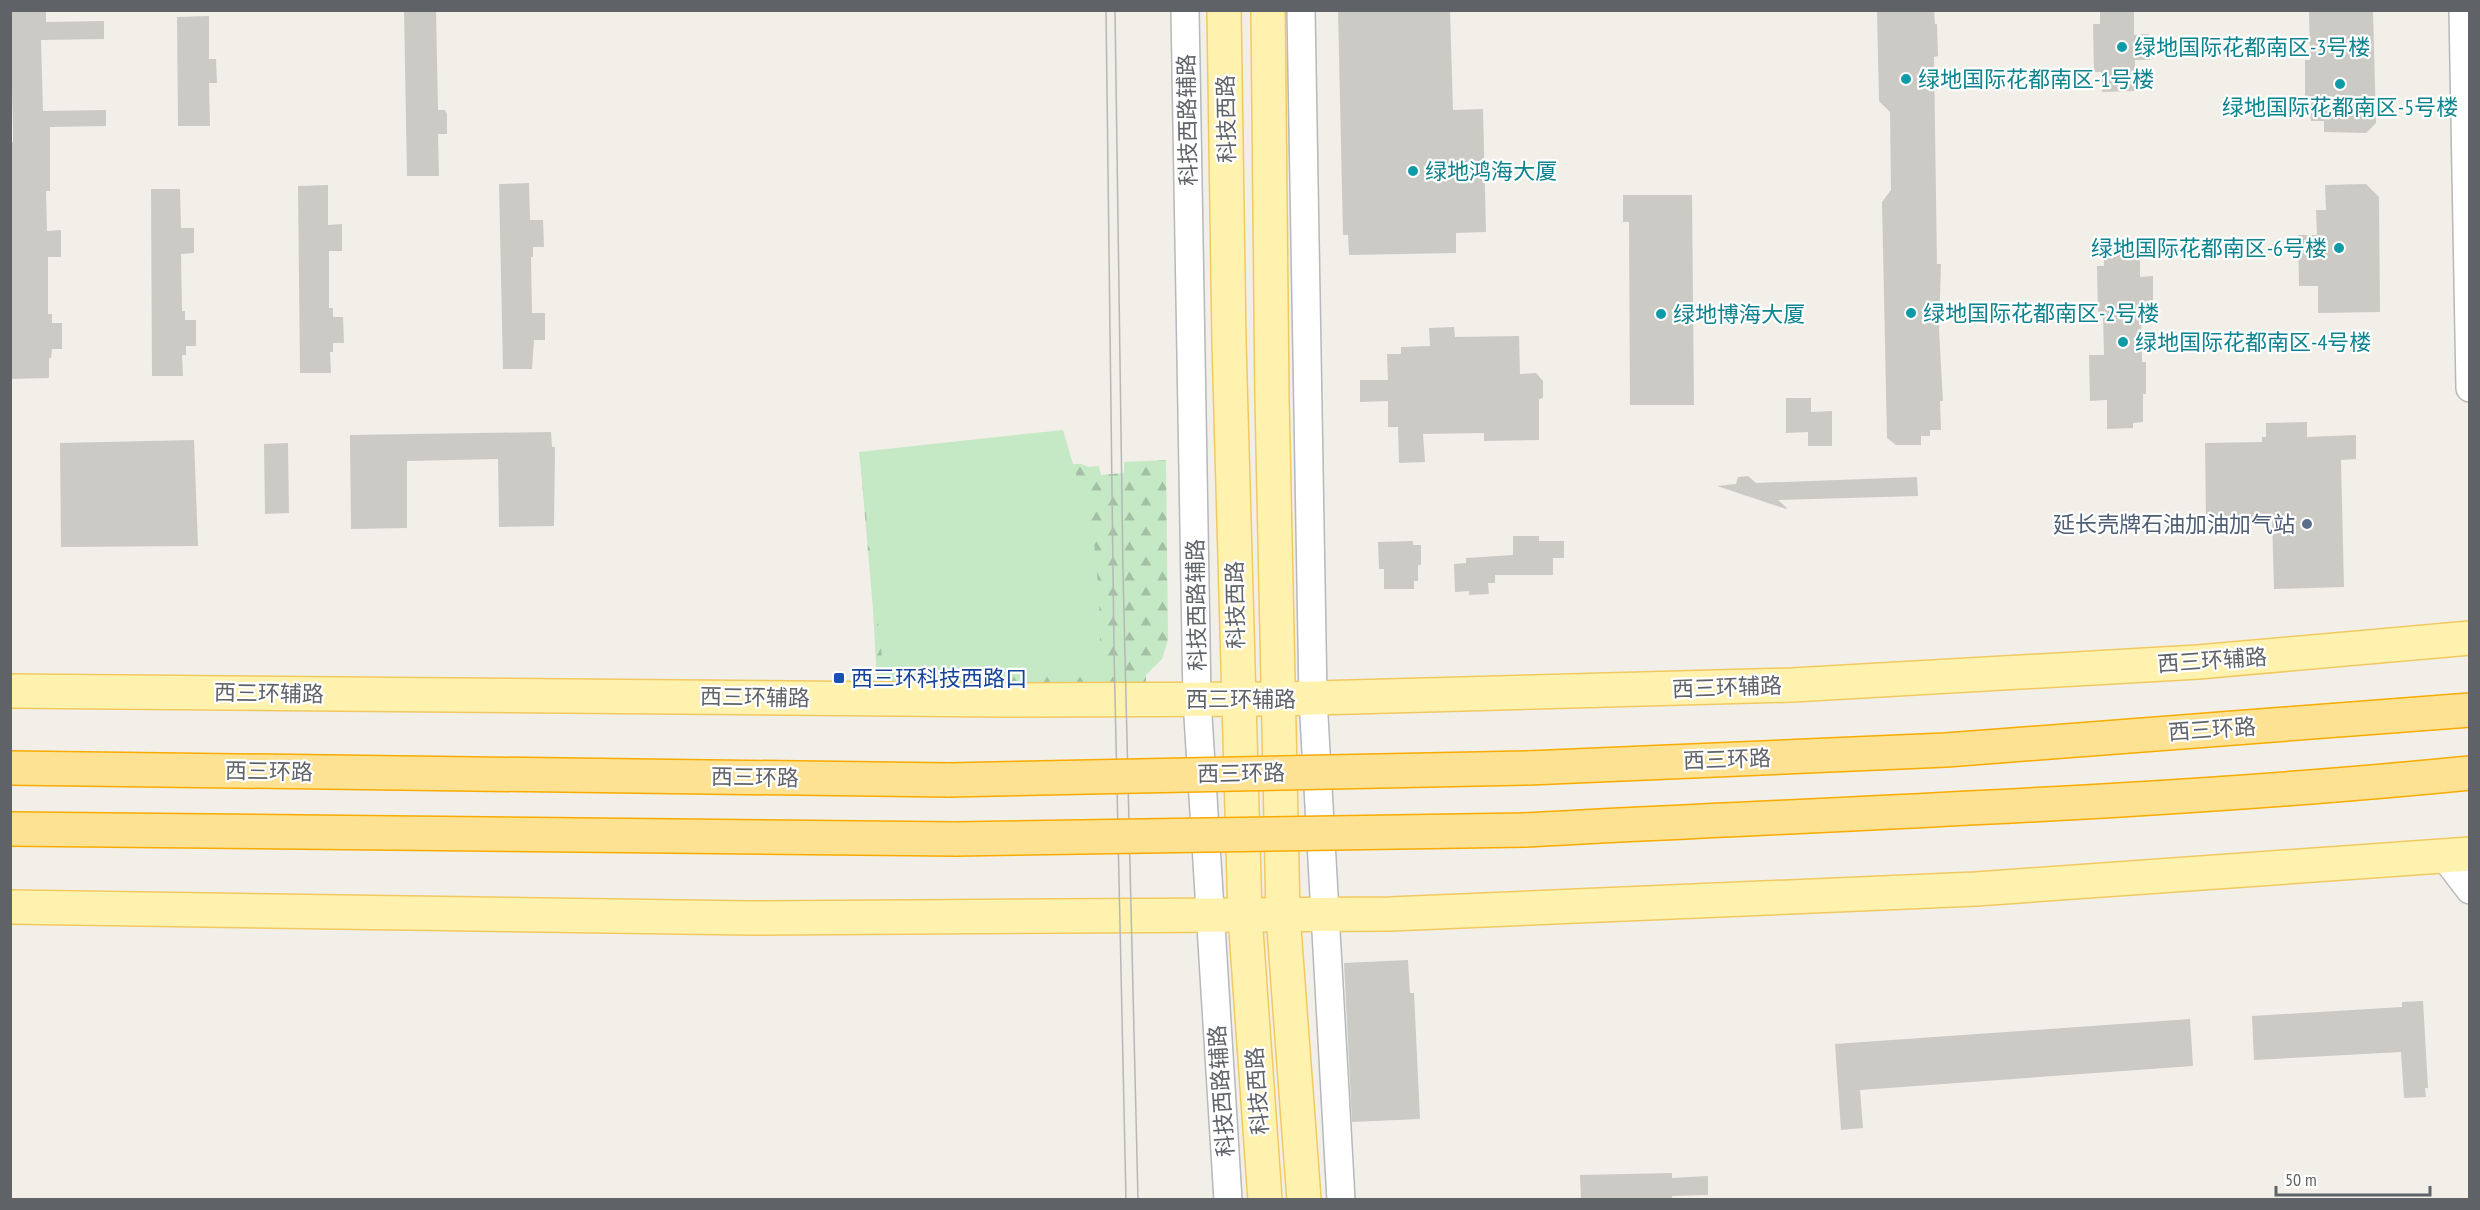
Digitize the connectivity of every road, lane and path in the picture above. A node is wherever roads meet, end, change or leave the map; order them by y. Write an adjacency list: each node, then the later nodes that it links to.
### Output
1 (1185, 10): 11 (street, 科技西路辅路)
2 (1224, 10): 12 (main road, 科技西路)
3 (1268, 10): 10 (main road, 科技西路)
4 (1301, 10): 9 (street)
5 (2463, 10): 6 (street)
6 (2469, 388)
7 (2469, 638): 9 (main road, 西三环辅路)
8 (10, 691): 11 (main road, 西三环辅路)
9 (1313, 698): 10 (main road, 西三环辅路); 21 (street)
10 (1279, 699): 12 (main road, 西三环辅路); 20 (main road, 科技西路)
11 (1197, 700): 12 (main road, 西三环辅路); 22 (street, 科技西路辅路)
12 (1237, 700): 23 (main road, 科技西路)
13 (2469, 710): 14 (highway, 西三环路, bridge)
14 (10, 768)
15 (2469, 773): 16 (highway, bridge)
16 (10, 829)
17 (2457, 855): 18 (street); 21 (main road)
18 (2469, 890)
19 (10, 907): 22 (main road)
20 (1283, 915): 21 (main road); 23 (main road); 26 (main road, 科技西路)
21 (1326, 915): 27 (street)
22 (1210, 916): 23 (main road); 24 (street, 科技西路辅路)
23 (1245, 916): 25 (main road, 科技西路)
24 (1228, 1200)
25 (1265, 1200)
26 (1304, 1200)
27 (1341, 1200)

